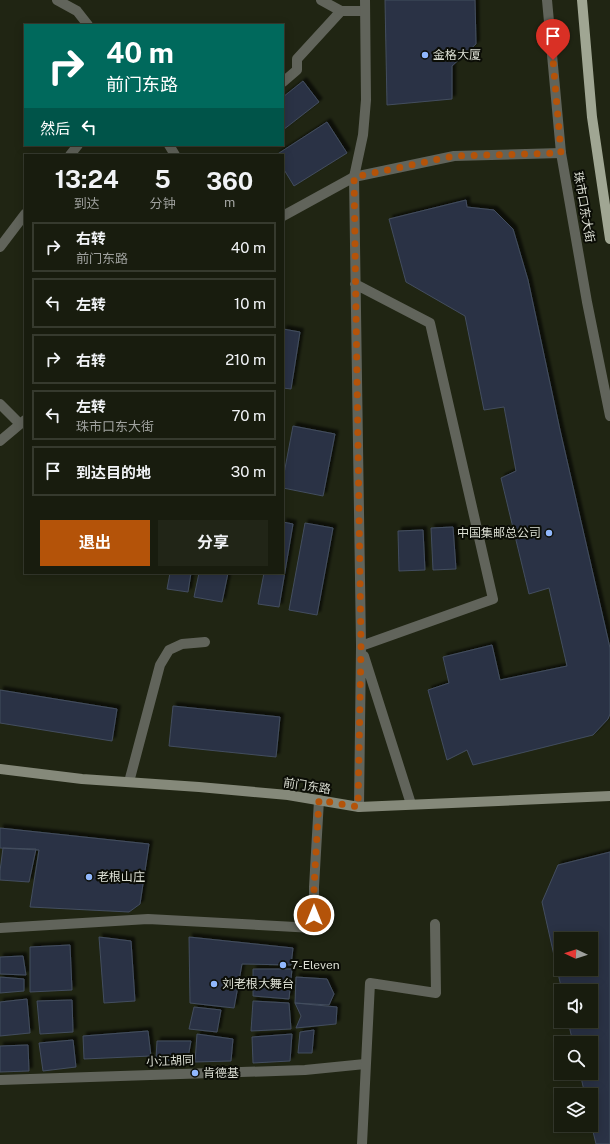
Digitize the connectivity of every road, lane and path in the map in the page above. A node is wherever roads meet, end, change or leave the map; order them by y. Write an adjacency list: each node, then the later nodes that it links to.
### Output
1 (57, 0): 8 (street)
2 (321, 0): 7 (street)
3 (365, 0): 6 (street)
4 (547, 0): 11 (street, 珠市口东大街)
5 (582, 0): 16 (main road, 珠市口东大街)
6 (365, 10): 7 (street); 13 (street)
7 (341, 11): 9 (street)
8 (87, 24)
9 (284, 81)
10 (77, 146): 12 (street)
11 (561, 153): 13 (street); 20 (street, 珠市口东大街)
12 (71, 154)
13 (354, 177): 15 (street); 18 (street)
14 (24, 215): 17 (street)
15 (284, 215)
16 (610, 239)
17 (0, 247)
18 (356, 284): 24 (street); 24 (street)
19 (0, 404): 21 (street)
20 (610, 416)
21 (23, 422): 22 (street)
22 (0, 441)
23 (205, 642): 26 (street)
24 (361, 646): 29 (street); 30 (street)
25 (0, 769): 26 (main road, 前门东路)
26 (129, 782): 28 (main road, 前门东路)
27 (610, 796): 29 (main road, 前门东路)
28 (319, 800): 30 (main road, 前门东路); 32 (street)
29 (411, 804): 30 (main road, 前门东路)
30 (358, 807)
31 (435, 924): 33 (street)
32 (0, 928)
33 (366, 1064): 34 (street, 小江胡同); 35 (street)
34 (0, 1080)
35 (362, 1144)

